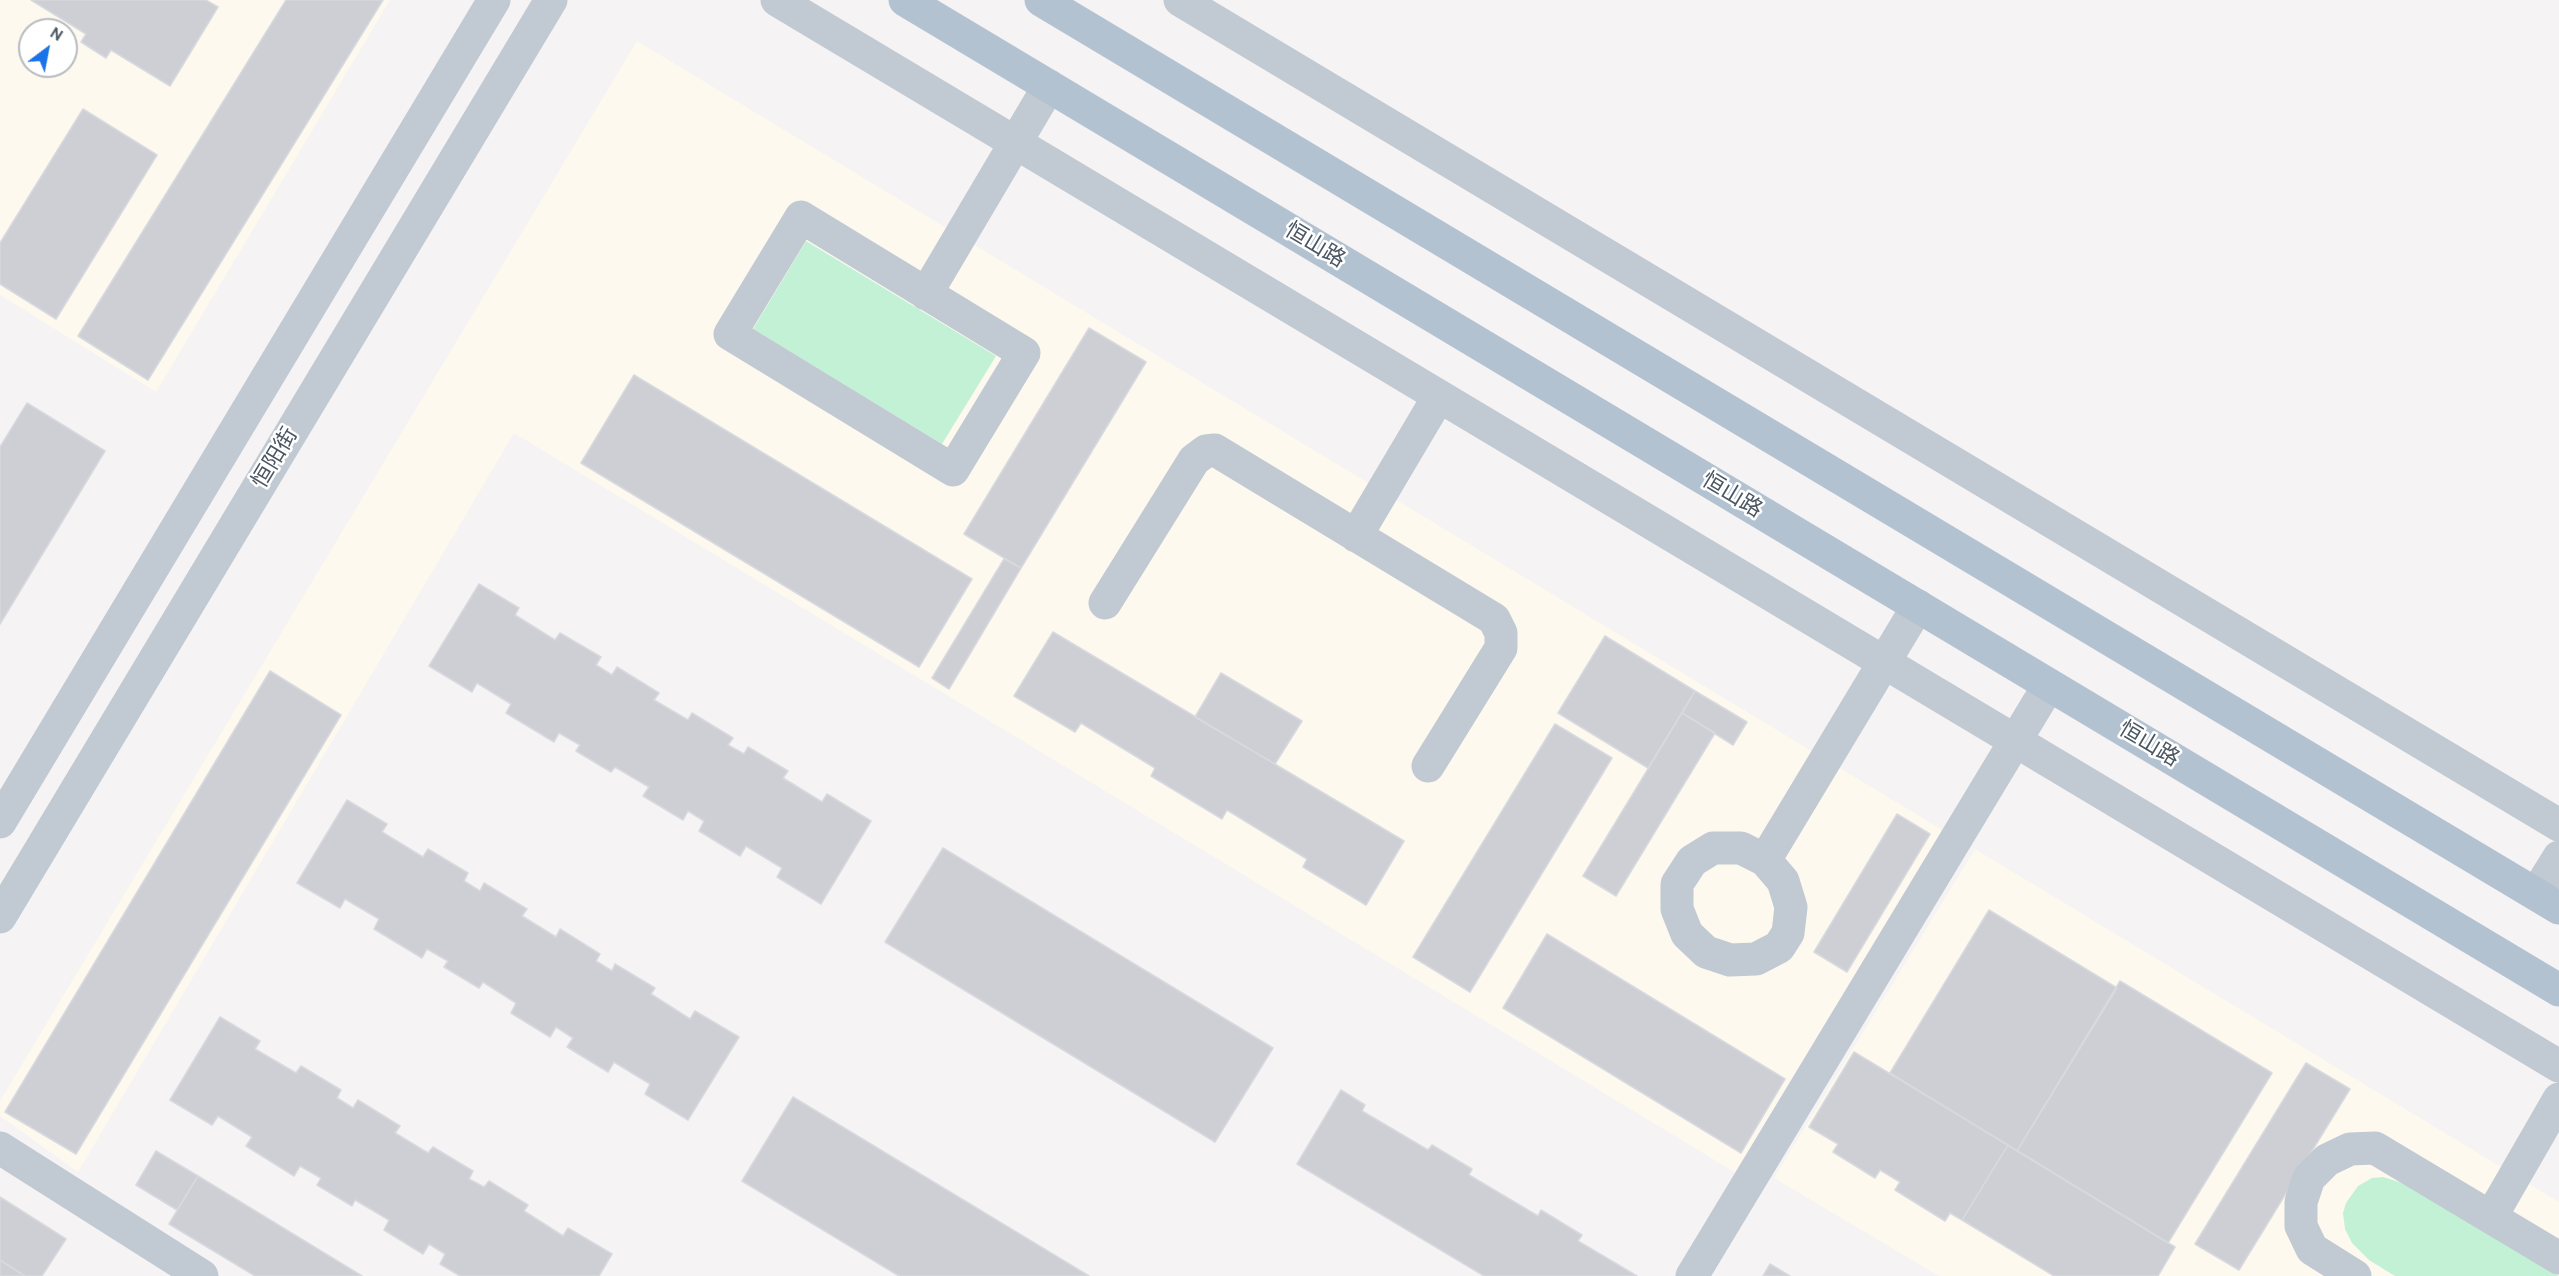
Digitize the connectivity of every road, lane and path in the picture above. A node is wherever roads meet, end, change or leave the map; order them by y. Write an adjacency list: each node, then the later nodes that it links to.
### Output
1 (494, 0): 18 (street)
2 (551, 0): 23 (street, 恒阳街)
3 (777, 0): 8 (street)
4 (905, 0): 7 (main road, 恒山路)
5 (1041, 0): 22 (main road)
6 (1180, 0): 19 (street)
7 (1049, 87): 8 (street); 13 (main road, 恒山路)
8 (1014, 142): 9 (street); 10 (street)
9 (926, 294): 9 (street)
10 (1439, 396): 11 (street); 14 (street)
11 (1356, 536): 12 (street); 17 (street)
12 (1105, 603)
13 (1918, 606): 14 (street); 15 (main road, 恒山路)
14 (1885, 663): 16 (street); 21 (street)
15 (2049, 685): 16 (street); 24 (main road, 恒山路)
16 (2015, 741): 25 (street); 31 (street)
17 (1428, 766)
18 (0, 822)
19 (2559, 825)
20 (2559, 857): 22 (street)
21 (1765, 860)
22 (2548, 901)
23 (0, 917)
24 (2559, 990)
25 (2559, 1066)
26 (2559, 1099): 28 (street)
27 (0, 1148): 30 (street)
28 (2491, 1217): 29 (street); 32 (street)
29 (2559, 1258)
30 (202, 1276)
31 (1692, 1276)
32 (2355, 1276)

